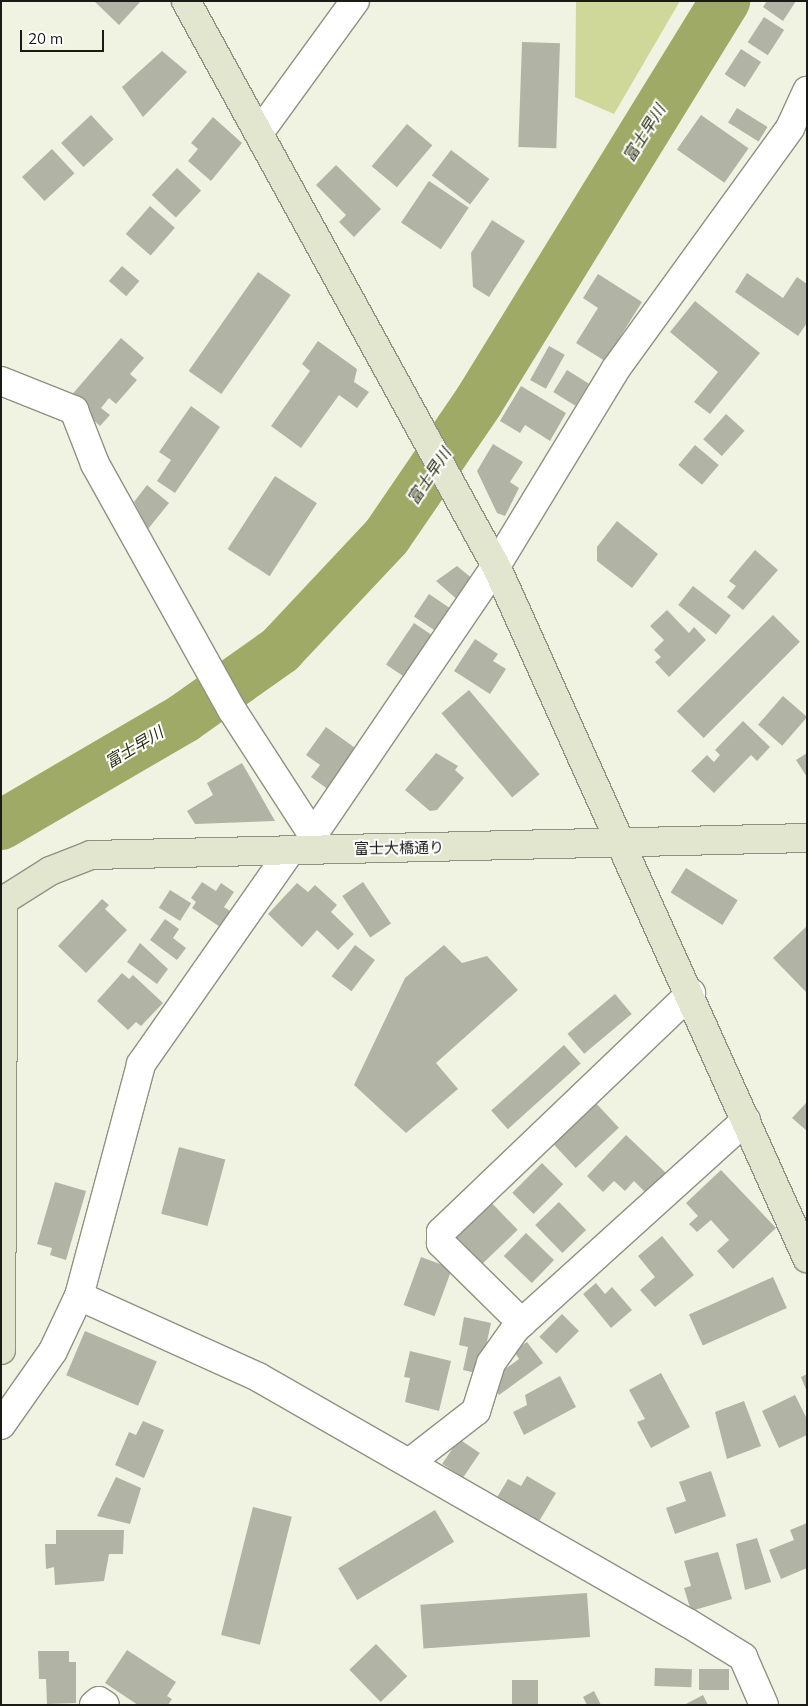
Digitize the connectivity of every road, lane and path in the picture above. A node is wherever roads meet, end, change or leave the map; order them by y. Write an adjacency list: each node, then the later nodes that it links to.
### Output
1 (186, 1): 4 (street)
2 (355, 1): 4 (street)
3 (807, 91): 6 (street)
4 (259, 134): 6 (street)
5 (1, 381): 9 (street)
6 (496, 566): 8 (street); 9 (street)
7 (807, 838): 8 (street, 富士大橋通り)
8 (622, 842): 9 (street, 富士大橋通り); 11 (street)
9 (306, 846): 10 (street, 富士大橋通り); 14 (street)
10 (2, 901): 16 (street)
11 (691, 993): 12 (street); 15 (street)
12 (746, 1120): 13 (street); 15 (street)
13 (807, 1258)
14 (79, 1296): 17 (street); 18 (street)
15 (522, 1323): 18 (street)
16 (1, 1350)
17 (1, 1425)
18 (409, 1464): 21 (street)
19 (94, 1705): 20 (street)
20 (105, 1705)
21 (764, 1705)

